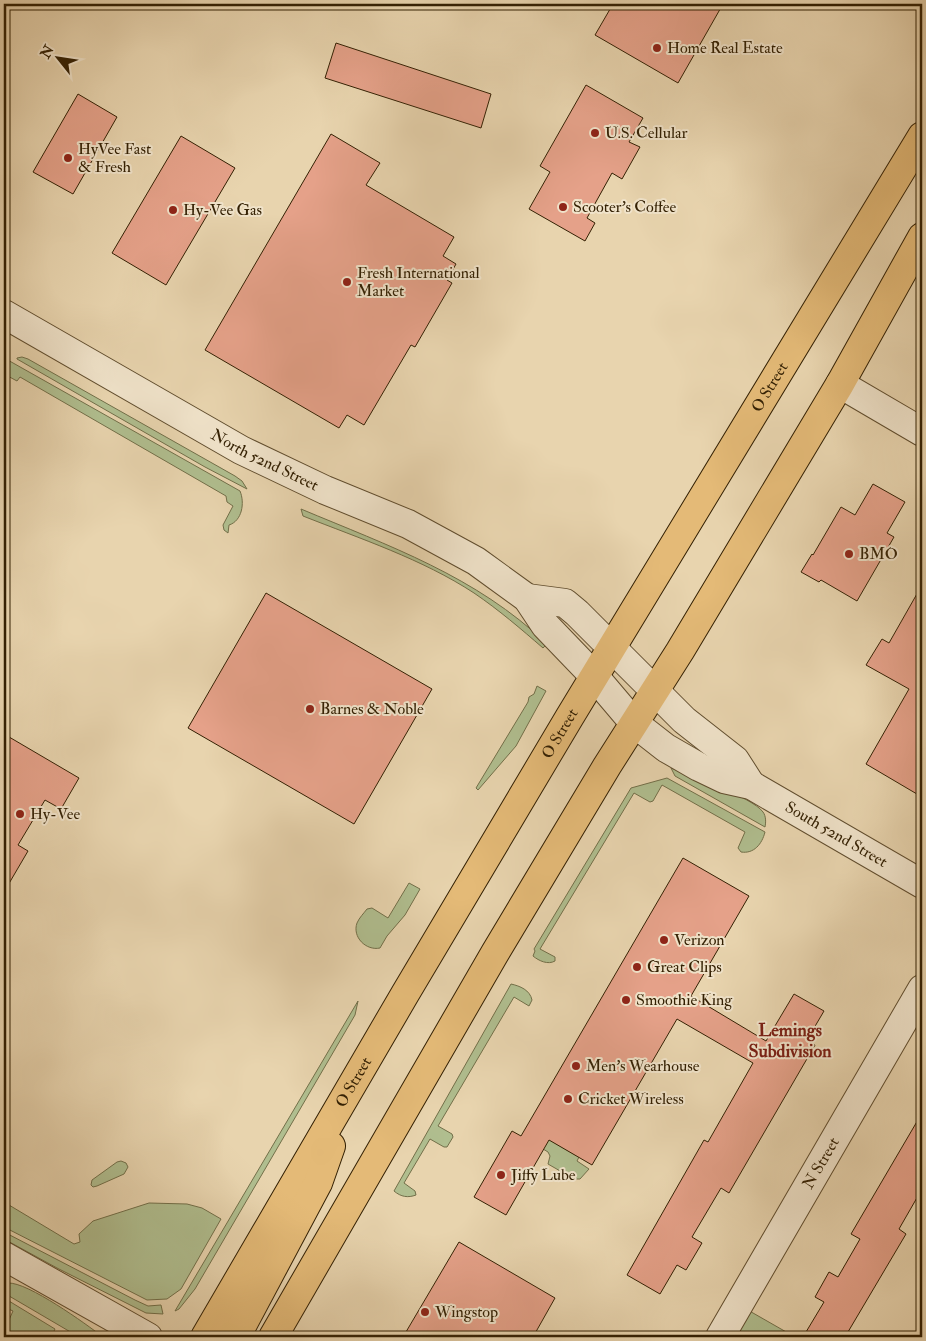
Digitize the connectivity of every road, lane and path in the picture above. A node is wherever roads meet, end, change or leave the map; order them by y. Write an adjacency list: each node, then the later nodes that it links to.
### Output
1 (922, 136): 7 (main road, O Street)
2 (922, 237): 4 (main road)
3 (4, 314): 6 (street, North 52nd Street)
4 (840, 384): 5 (street); 9 (main road)
5 (922, 432)
6 (527, 598): 7 (street, North 52nd Street); 8 (street, North 52nd Street)
7 (612, 648): 8 (main road, O Street); 9 (street, North 52nd Street)
8 (595, 677): 10 (street, North 52nd Street); 14 (main road, O Street)
9 (655, 689): 10 (main road); 11 (street, South 52nd Street)
10 (634, 723): 11 (street, South 52nd Street); 19 (main road)
11 (751, 785): 12 (street, South 52nd Street)
12 (922, 884)
13 (922, 990): 20 (street, N Street)
14 (350, 1090): 17 (main road, O Street); 18 (main road)
15 (4, 1256): 16 (street)
16 (148, 1337)
17 (206, 1337)
18 (236, 1337)
19 (273, 1337)
20 (720, 1337)

